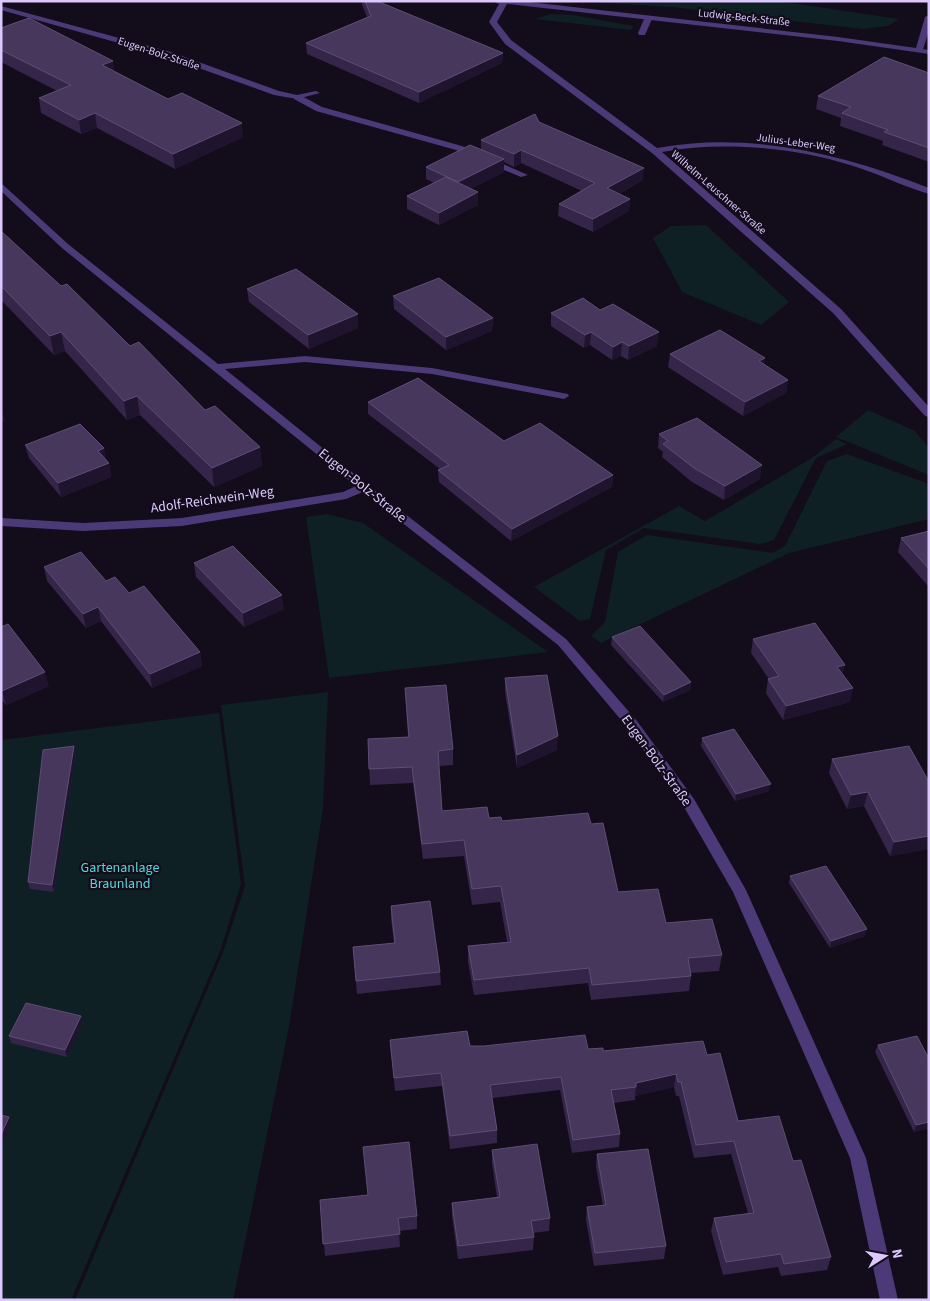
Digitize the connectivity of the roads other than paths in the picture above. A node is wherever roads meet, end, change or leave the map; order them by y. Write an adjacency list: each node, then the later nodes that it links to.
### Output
1 (500, 2): 4 (street, Ludwig-Beck-Straße); 10 (street, Wilhelm-Leuschner-Straße)
2 (1, 8): 9 (street, Eugen-Bolz-Straße)
3 (929, 17): 6 (street)
4 (648, 18): 5 (street); 6 (street, Ludwig-Beck-Straße)
5 (642, 33)
6 (919, 50): 7 (street, Ludwig-Beck-Straße)
7 (929, 52)
8 (316, 93): 9 (street, Eugen-Bolz-Straße)
9 (297, 97): 11 (street)
10 (655, 151): 13 (street, Julius-Leber-Weg); 16 (street, Wilhelm-Leuschner-Straße)
11 (524, 175)
12 (1, 186): 14 (street, Eugen-Bolz-Straße)
13 (929, 191)
14 (217, 367): 15 (street); 17 (street, Eugen-Bolz-Straße)
15 (564, 396)
16 (929, 414)
17 (364, 487): 18 (street, Adolf-Reichwein-Weg); 19 (street, Eugen-Bolz-Straße)
18 (1, 522)
19 (889, 1300)

